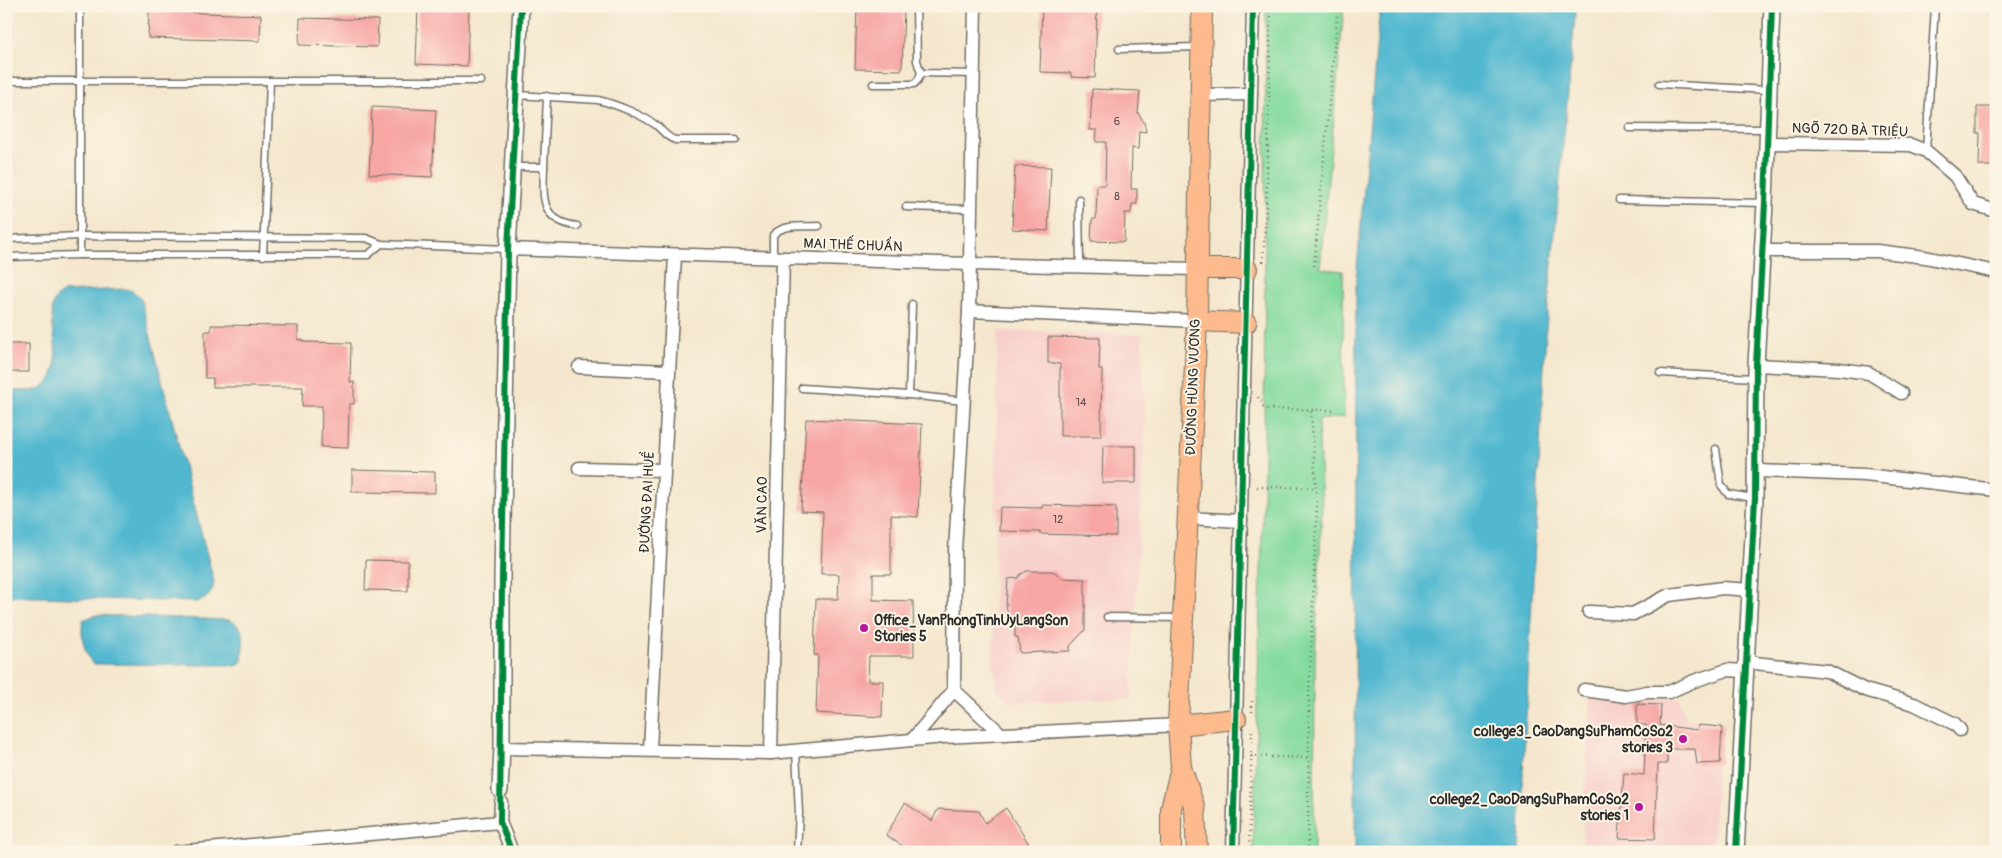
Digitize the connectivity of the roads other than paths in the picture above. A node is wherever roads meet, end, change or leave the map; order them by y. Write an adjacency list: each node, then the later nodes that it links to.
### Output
1 (80, 6): 14 (lane)
2 (521, 6): 21 (street)
3 (916, 6): 11 (lane)
4 (975, 6): 12 (street)
5 (1202, 6): 9 (main road, ĐƯỜNG HÙNG VƯƠNG)
6 (1253, 6): 20 (street)
7 (1772, 6): 19 (street)
8 (1935, 6): 27 (lane)
9 (1201, 47): 10 (lane); 22 (main road, ĐƯỜNG HÙNG VƯƠNG)
10 (1119, 50)
11 (921, 73): 12 (lane); 17 (lane)
12 (974, 74): 34 (street)
13 (6, 81): 14 (lane)
14 (80, 81): 15 (lane); 38 (lane)
15 (270, 81): 16 (lane); 39 (lane)
16 (481, 81)
17 (873, 84)
18 (1659, 84): 19 (lane)
19 (1770, 90): 25 (street)
20 (1251, 94): 22 (street); 51 (street)
21 (518, 95): 23 (lane); 29 (street)
22 (1200, 95): 52 (main road, ĐƯỜNG HÙNG VƯƠNG)
23 (547, 96): 26 (lane); 28 (lane)
24 (1629, 128): 25 (lane)
25 (1768, 136): 27 (street, NGÕ 720 BÀ TRIỆU); 32 (street)
26 (736, 140)
27 (1926, 151): 35 (street, NGÕ 720 BÀ TRIỆU)
28 (544, 167): 29 (lane); 36 (lane)
29 (514, 168): 42 (street)
30 (1079, 199): 50 (lane)
31 (1619, 200): 32 (lane)
32 (1765, 203): 43 (street)
33 (906, 207): 34 (lane)
34 (970, 209): 49 (street)
35 (1996, 210)
36 (578, 226)
37 (819, 226): 48 (lane)
38 (80, 236): 39 (lane); 40 (lane); 44 (lane)
39 (264, 237): 41 (lane); 46 (lane)
40 (6, 239)
41 (381, 244): 42 (lane); 46 (lane)
42 (508, 249): 45 (street, MAI THẾ CHUẨN); 86 (street)
43 (1762, 251): 53 (street); 60 (street)
44 (80, 255): 46 (lane); 47 (lane)
45 (675, 255): 48 (street, MAI THẾ CHUẨN); 59 (street, ĐƯỜNG ĐẠI HUỀ)
46 (263, 256)
47 (6, 258)
48 (778, 258): 49 (street, MAI THẾ CHUẨN); 89 (street, VĂN CAO)
49 (969, 264): 50 (street, MAI THẾ CHUẨN); 55 (street)
50 (1080, 266): 52 (street, MAI THẾ CHUẨN)
51 (1255, 267): 52 (main road); 57 (street)
52 (1197, 269): 56 (main road, ĐƯỜNG HÙNG VƯƠNG)
53 (1996, 272)
54 (912, 304): 64 (lane)
55 (969, 311): 56 (street); 65 (street)
56 (1197, 321): 57 (main road); 72 (main road, ĐƯỜNG HÙNG VƯƠNG)
57 (1246, 323): 73 (street)
58 (579, 367): 59 (street)
59 (668, 371): 68 (street, ĐƯỜNG ĐẠI HUỀ)
60 (1756, 372): 61 (lane); 63 (street); 69 (street)
61 (1660, 373)
62 (802, 388): 64 (lane)
63 (1901, 393)
64 (909, 395): 65 (lane)
65 (964, 401): 79 (street)
66 (1716, 449): 71 (lane)
67 (579, 468): 68 (street)
68 (663, 470): 87 (street, ĐƯỜNG ĐẠI HUỀ)
69 (1756, 471): 70 (street); 71 (street)
70 (1996, 490)
71 (1756, 498): 74 (street)
72 (1188, 518): 73 (street); 77 (main road, ĐƯỜNG HÙNG VƯƠNG)
73 (1241, 521): 81 (street)
74 (1750, 590): 75 (street); 78 (street)
75 (1589, 612)
76 (1107, 617): 77 (lane)
77 (1183, 618): 82 (main road, ĐƯỜNG HÙNG VƯƠNG)
78 (1745, 666): 80 (street); 83 (street); 99 (street)
79 (954, 690): 84 (street); 85 (street)
80 (1584, 690)
81 (1247, 721): 82 (main road); 98 (street)
82 (1178, 725): 84 (street); 90 (main road, ĐƯỜNG HÙNG VƯƠNG)
83 (1960, 730)
84 (1001, 734): 85 (street)
85 (912, 740): 88 (street)
86 (502, 748): 87 (street); 91 (street)
87 (650, 750): 89 (street)
88 (796, 751): 89 (street); 95 (lane)
89 (771, 753)
90 (1181, 767): 96 (main road, ĐƯỜNG HÙNG VƯƠNG); 97 (main road, ĐƯỜNG HÙNG VƯƠNG)
91 (501, 796): 92 (street)
92 (500, 822): 93 (street); 94 (street)
93 (176, 852)
94 (512, 852)
95 (797, 852)
96 (1171, 852)
97 (1197, 852)
98 (1233, 852)
99 (1736, 852)

